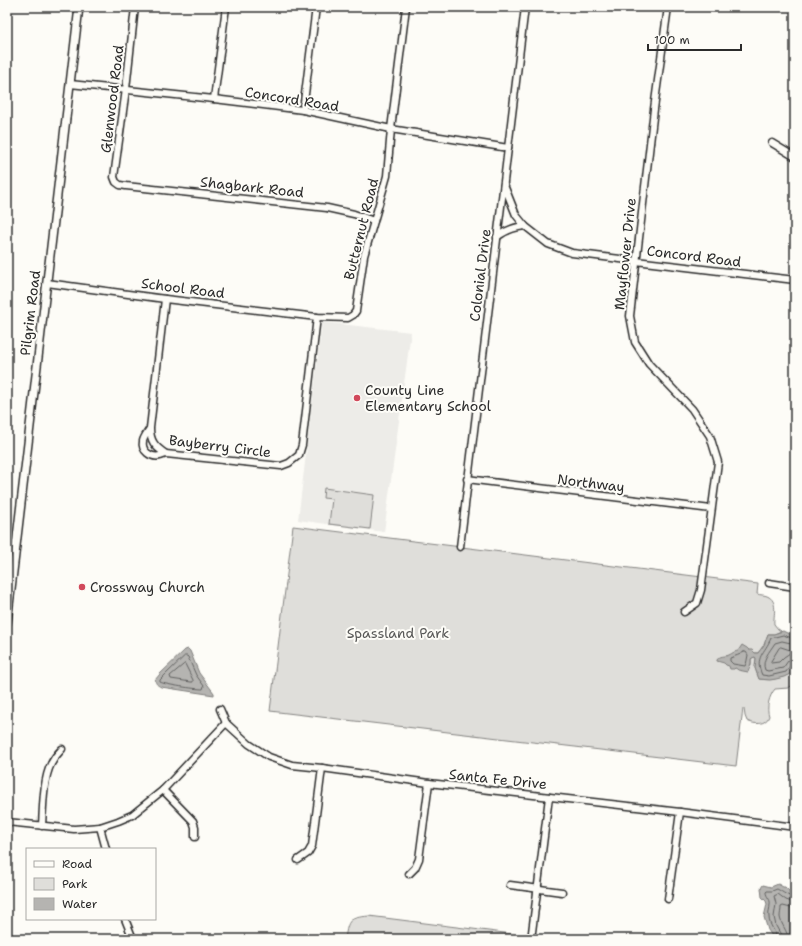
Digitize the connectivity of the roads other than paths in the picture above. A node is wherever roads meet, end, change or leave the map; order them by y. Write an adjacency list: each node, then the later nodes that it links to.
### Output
1 (79, 7): 8 (street, Pilgrim Road)
2 (136, 7): 9 (street, Glenwood Road)
3 (226, 7): 10 (street)
4 (316, 7): 11 (street)
5 (406, 7): 12 (street, Butternut Road)
6 (525, 7): 14 (street, Colonial Drive)
7 (668, 7): 21 (street, Mayflower Drive)
8 (70, 84): 9 (street, Concord Road); 23 (street, Pilgrim Road)
9 (126, 89): 10 (street, Concord Road); 17 (street, Glenwood Road)
10 (214, 100): 11 (street, Concord Road)
11 (303, 110): 12 (street, Concord Road)
12 (391, 129): 14 (street, Concord Road); 18 (street, Butternut Road)
13 (772, 143): 15 (street)
14 (508, 148): 16 (street, Colonial Drive)
15 (795, 157)
16 (503, 184): 19 (street, Concord Road); 20 (street, Colonial Drive)
17 (126, 186): 18 (street, Shagbark Road)
18 (374, 221): 25 (street, Butternut Road)
19 (525, 226): 20 (street); 21 (street, Concord Road)
20 (497, 237): 28 (street, Colonial Drive)
21 (636, 261): 22 (street, Concord Road); 29 (street, Mayflower Drive)
22 (795, 280)
23 (47, 283): 24 (street, School Road); 34 (street, Pilgrim Road)
24 (166, 298): 25 (street, School Road); 26 (street, Bayberry Circle)
25 (317, 317): 27 (street, Bayberry Circle)
26 (150, 428): 27 (street, Bayberry Circle); 27 (street)
27 (166, 454)
28 (467, 480): 29 (street, Northway); 30 (street, Colonial Drive)
29 (711, 509): 33 (street, Mayflower Drive)
30 (460, 547)
31 (769, 583): 32 (street)
32 (795, 587)
33 (684, 612)
34 (7, 623)
35 (220, 709): 36 (street, Santa Fe Drive)
36 (226, 723): 38 (street, Santa Fe Drive); 40 (street)
37 (62, 749): 44 (street)
38 (322, 768): 39 (street, Santa Fe Drive); 49 (street)
39 (429, 783): 41 (street, Santa Fe Drive); 50 (street)
40 (163, 790): 45 (street); 47 (street)
41 (549, 797): 42 (street, Santa Fe Drive); 52 (street)
42 (680, 812): 46 (street, Santa Fe Drive); 54 (street)
43 (7, 822): 44 (street)
44 (42, 826): 45 (street)
45 (100, 827): 48 (street)
46 (795, 827)
47 (195, 836)
48 (106, 848)
49 (298, 860)
50 (409, 874)
51 (510, 885): 52 (street)
52 (537, 889): 53 (street); 56 (street)
53 (562, 892)
54 (668, 899)
55 (125, 920): 57 (street)
56 (532, 932)
57 (133, 939)

